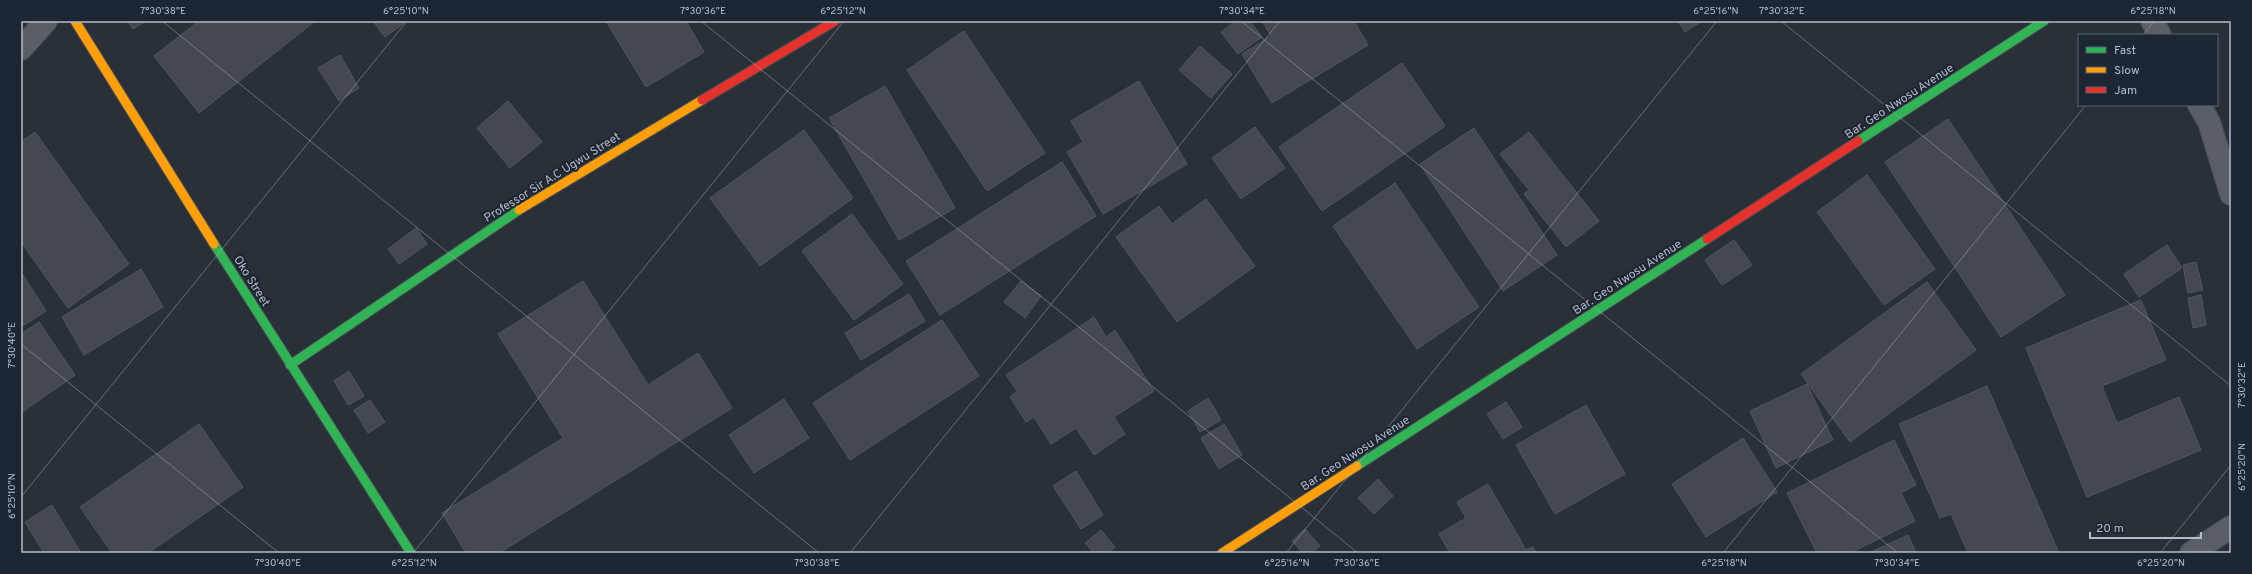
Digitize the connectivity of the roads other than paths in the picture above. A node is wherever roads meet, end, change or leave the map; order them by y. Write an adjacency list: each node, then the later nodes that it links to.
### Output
1 (46, 21): 7 (street)
2 (75, 21): 10 (street, Oko Street)
3 (835, 21): 10 (street, Professor Sir A.C Ugwu Street)
4 (2044, 21): 13 (street, Bar. Geo Nwosu Avenue)
5 (2152, 21): 6 (street)
6 (2159, 34)
7 (21, 48)
8 (2200, 106): 9 (street)
9 (2231, 194)
10 (290, 365): 12 (street, Oko Street)
11 (2231, 527): 14 (street)
12 (411, 553)
13 (1222, 553)
14 (2191, 553)

